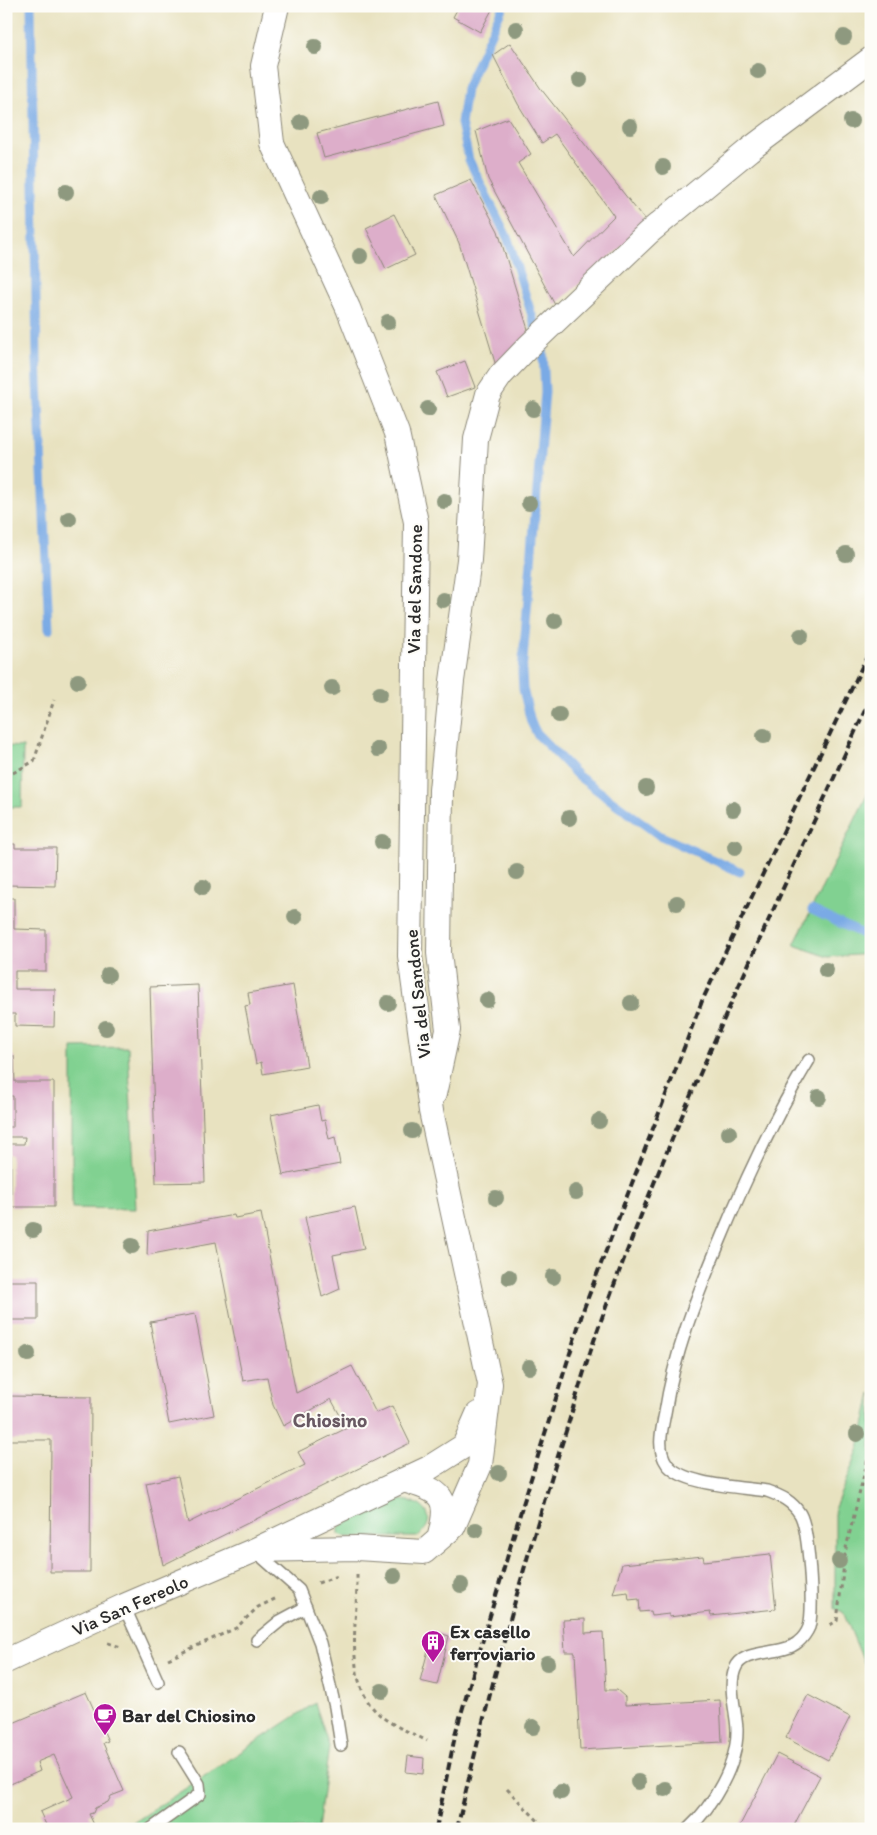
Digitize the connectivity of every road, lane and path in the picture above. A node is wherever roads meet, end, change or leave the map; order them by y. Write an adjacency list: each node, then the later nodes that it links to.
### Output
1 (278, 6): 6 (street, Via del Sandone)
2 (871, 59): 6 (street, Via del Sandone)
3 (54, 700): 4 (path)
4 (6, 777)
5 (809, 1060): 17 (lane)
6 (431, 1111): 7 (street, Via del Sandone)
7 (490, 1384): 9 (street, Via San Fereolo); 10 (street, Via del Sandone)
8 (871, 1446): 17 (path)
9 (403, 1480): 10 (street); 11 (street, Via San Fereolo)
10 (439, 1539): 12 (street, Via del Sandone)
11 (255, 1550): 12 (street, Via del Sandone); 13 (lane); 14 (street, Via San Fereolo)
12 (356, 1559): 13 (path); 22 (path)
13 (299, 1590): 15 (lane); 20 (path)
14 (124, 1606): 19 (street, Via San Fereolo); 20 (lane)
15 (306, 1607): 16 (lane); 23 (lane)
16 (257, 1640)
17 (800, 1641): 28 (lane)
18 (102, 1643): 20 (path)
19 (6, 1661)
20 (149, 1661): 21 (lane)
21 (158, 1682)
22 (427, 1741)
23 (341, 1745)
24 (180, 1752): 26 (lane)
25 (507, 1789): 27 (path)
26 (151, 1829)
27 (546, 1829)
28 (688, 1829)

